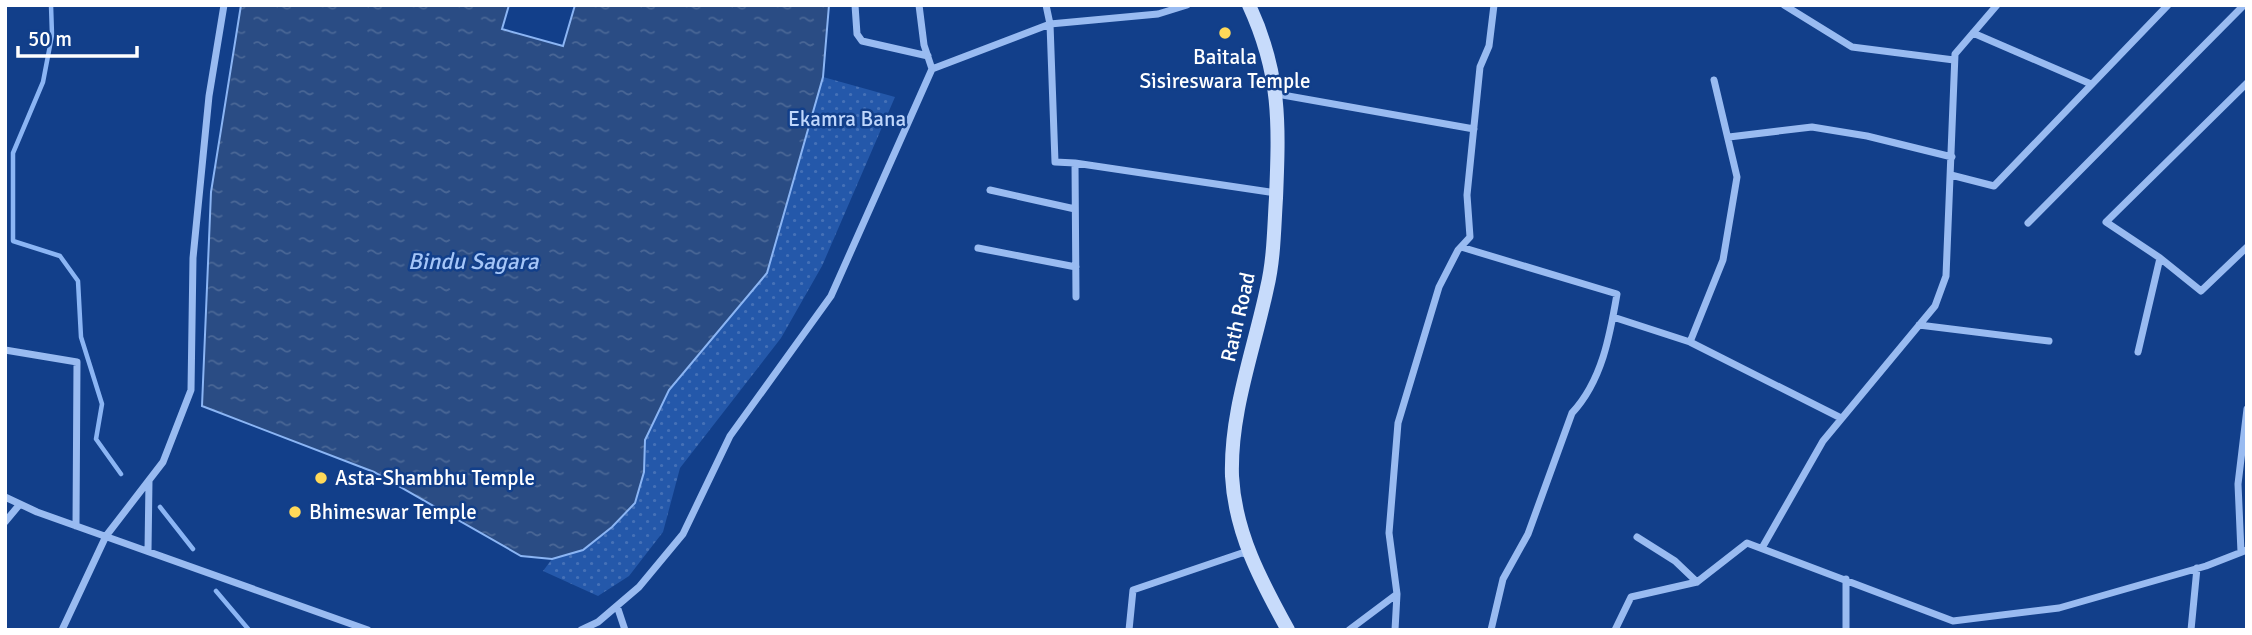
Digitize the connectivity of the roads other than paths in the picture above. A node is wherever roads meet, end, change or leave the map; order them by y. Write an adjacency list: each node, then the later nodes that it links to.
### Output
1 (224, 5): 44 (street)
2 (855, 5): 14 (street)
3 (919, 5): 14 (street)
4 (1046, 5): 12 (street)
5 (1188, 5): 12 (street)
6 (1250, 5): 20 (street, Rath Road)
7 (1494, 5): 21 (street)
8 (1784, 5): 15 (street)
9 (1997, 5): 13 (street)
10 (2168, 5): 19 (street)
11 (2244, 5): 29 (street)
12 (1050, 24): 16 (street); 24 (street)
13 (1973, 33): 15 (street); 19 (street)
14 (928, 56): 16 (street)
15 (1954, 60): 23 (street)
16 (932, 69): 59 (street)
17 (1714, 80): 22 (street)
18 (2247, 83): 33 (street)
19 (2091, 84): 25 (street)
20 (1277, 94): 21 (street); 27 (street, Rath Road)
21 (1474, 129): 30 (street)
22 (1729, 136): 23 (street); 39 (street)
23 (1952, 158): 25 (street)
24 (1075, 163): 27 (street); 28 (street)
25 (1951, 175): 37 (street)
26 (990, 190): 28 (street)
27 (1276, 193): 54 (street, Rath Road)
28 (1075, 209): 34 (street)
29 (2028, 223)
30 (1461, 247): 36 (street); 58 (street)
31 (2247, 247): 33 (street)
32 (978, 248): 34 (street)
33 (2160, 258): 41 (street)
34 (1076, 267): 35 (street)
35 (1076, 297)
36 (1613, 317): 39 (street); 68 (street)
37 (1919, 325): 38 (street); 43 (street)
38 (2049, 341)
39 (1690, 342): 43 (street)
40 (5, 350): 48 (street)
41 (2138, 352)
42 (2247, 409): 53 (street)
43 (1841, 418): 51 (street)
44 (149, 481): 49 (street); 52 (street)
45 (5, 497): 46 (street)
46 (20, 504): 47 (street); 48 (street)
47 (5, 522)
48 (76, 526): 49 (street)
49 (106, 536): 52 (street); 60 (street)
50 (1637, 537): 57 (street)
51 (1762, 548): 56 (street); 57 (street)
52 (148, 551): 61 (street)
53 (2244, 551): 55 (street)
54 (1250, 555): 64 (street); 65 (street, Rath Road)
55 (2197, 568): 56 (street); 71 (street)
56 (1846, 579): 70 (street)
57 (1697, 582): 69 (street)
58 (1397, 594): 66 (street); 67 (street)
59 (617, 606): 62 (street); 63 (street)
60 (62, 630)
61 (368, 630)
62 (581, 630)
63 (625, 630)
64 (1129, 630)
65 (1288, 630)
66 (1349, 630)
67 (1395, 630)
68 (1491, 630)
69 (1615, 630)
70 (1846, 630)
71 (2191, 630)

